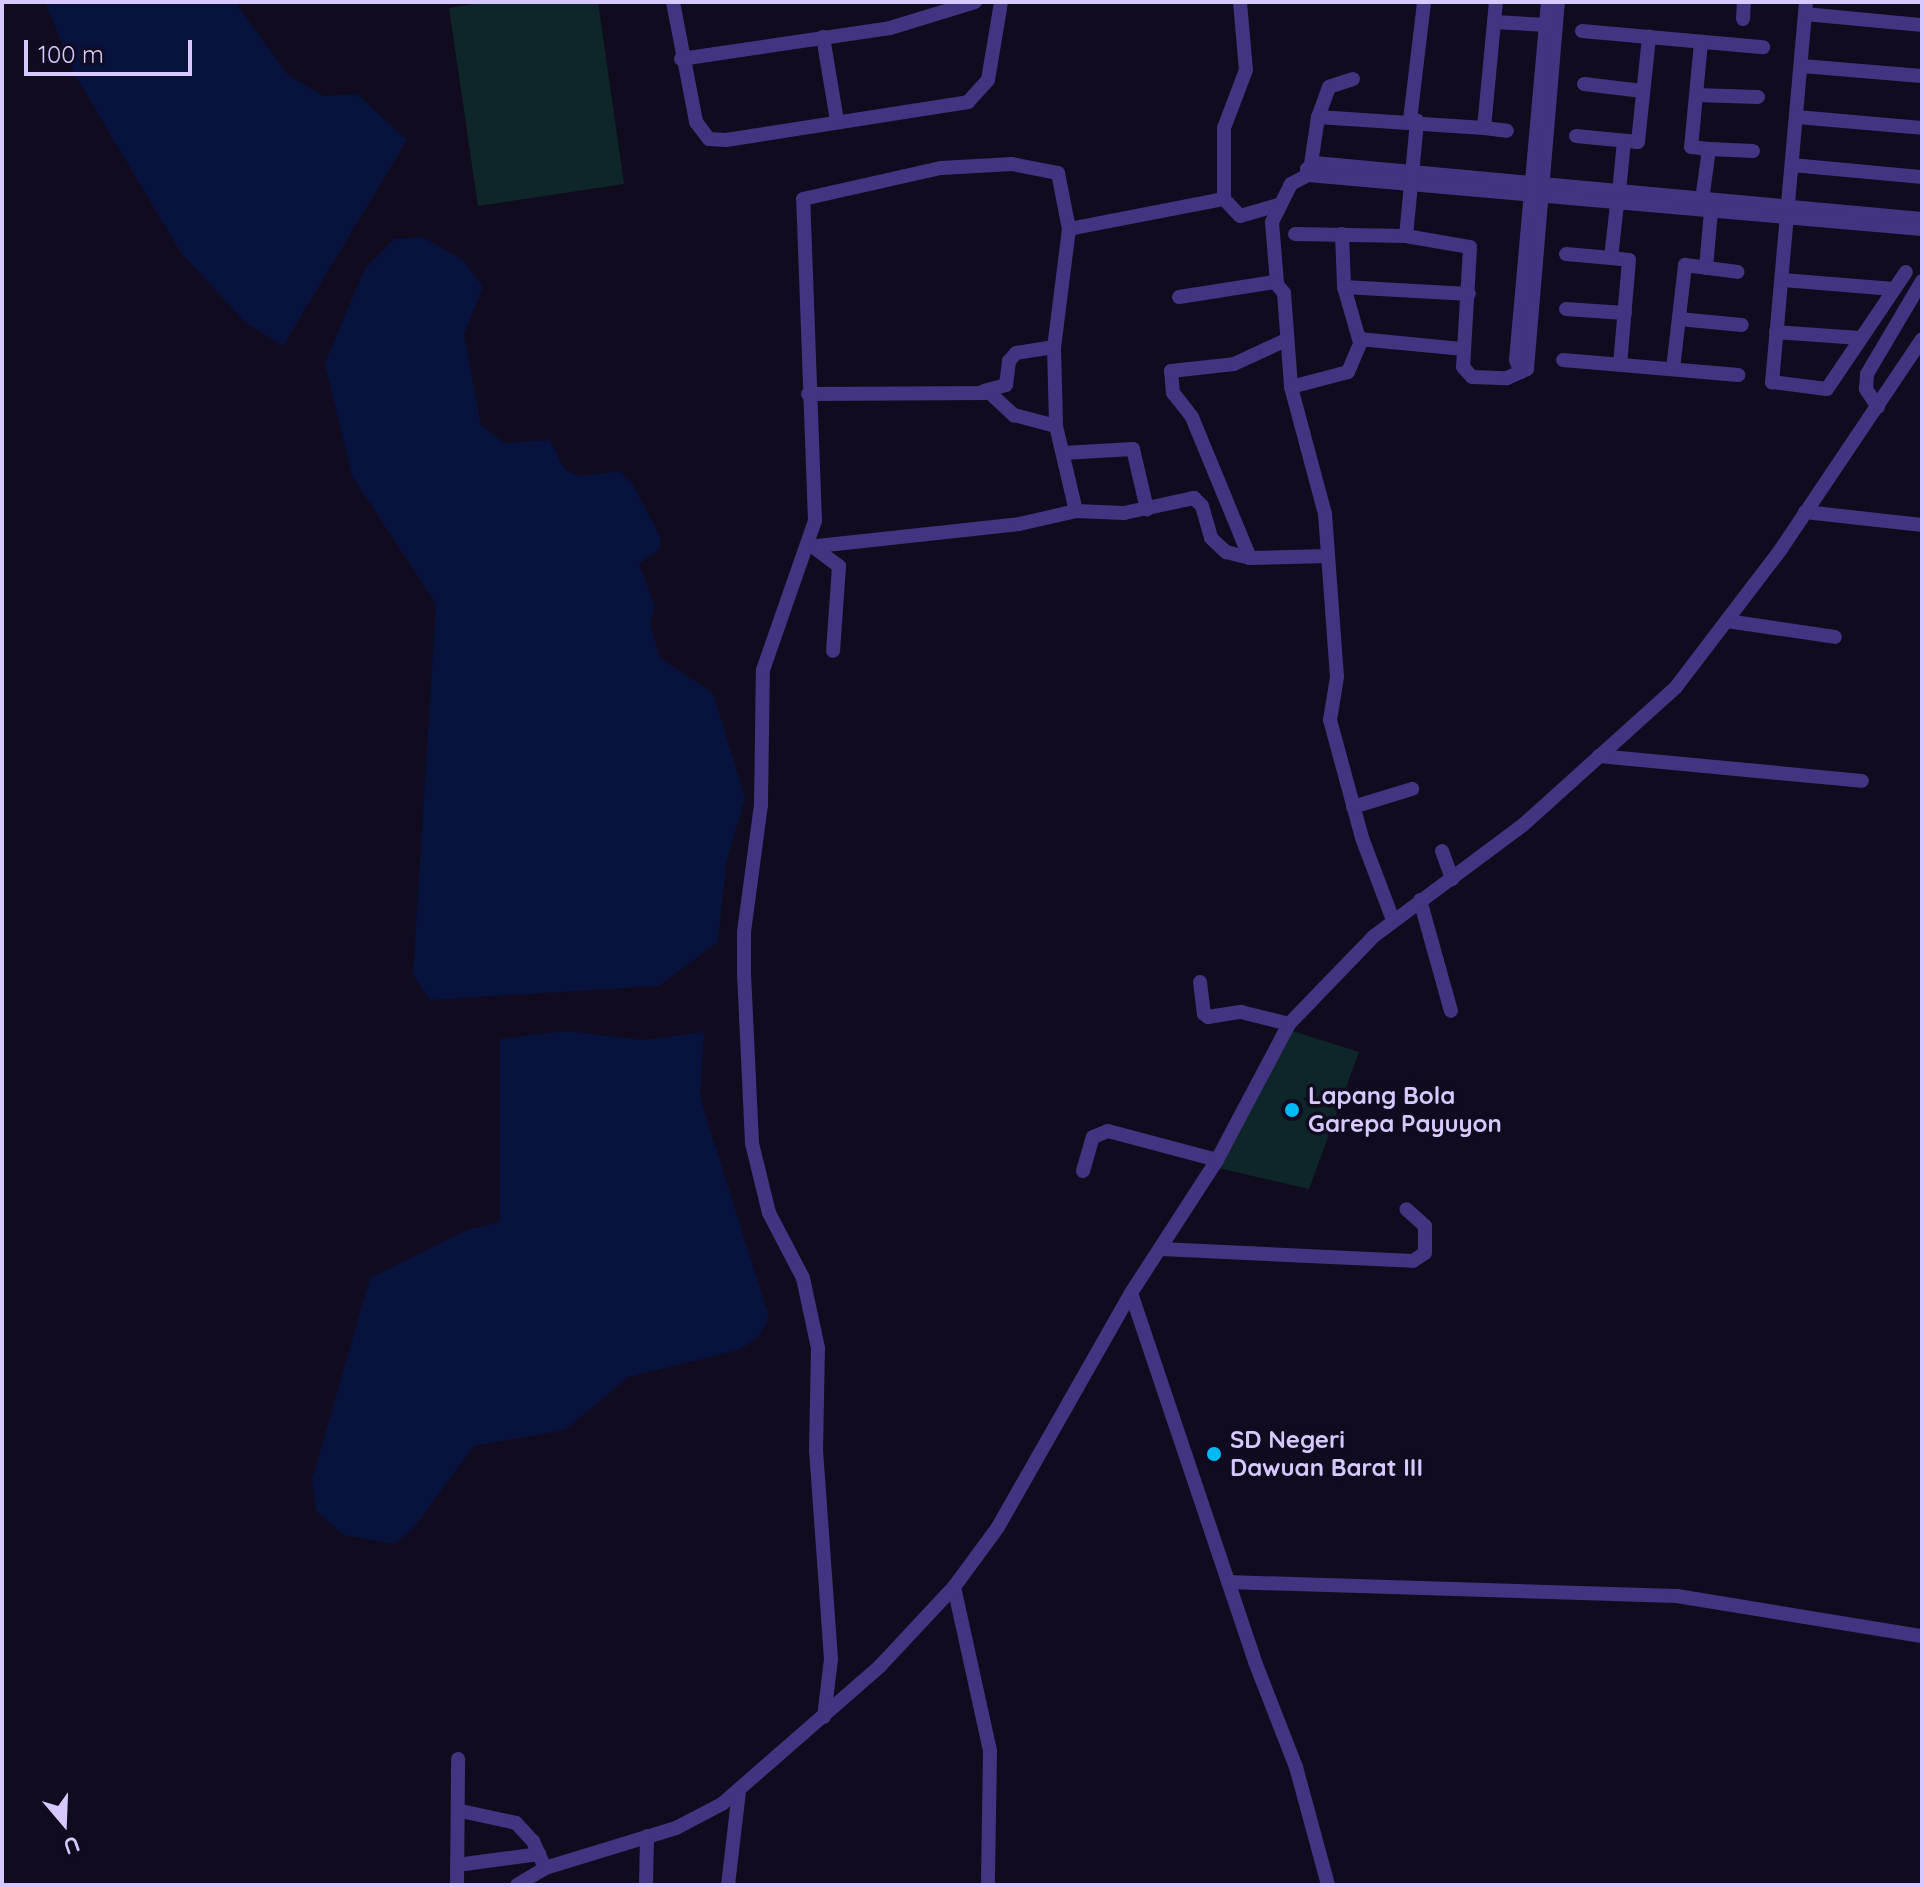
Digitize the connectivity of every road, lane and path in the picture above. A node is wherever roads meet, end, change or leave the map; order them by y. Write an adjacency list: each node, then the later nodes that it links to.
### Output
1 (673, 2): 20 (street)
2 (975, 2): 16 (street)
3 (1001, 2): 31 (street)
4 (1240, 2): 46 (street)
5 (1424, 2): 32 (street)
6 (1496, 2): 12 (street)
7 (1548, 2): 13 (street)
8 (1558, 2): 28 (street)
9 (1744, 2): 11 (street)
10 (1805, 8): 14 (street); 21 (street)
11 (1743, 19)
12 (1494, 22): 13 (street); 33 (street)
13 (1547, 25): 28 (street)
14 (1922, 25)
15 (1582, 31): 17 (street)
16 (823, 37): 20 (street); 31 (street)
17 (1649, 37): 18 (street); 25 (street)
18 (1701, 42): 19 (street); 26 (street)
19 (1763, 47)
20 (681, 59): 31 (street)
21 (1802, 66): 22 (street); 30 (street)
22 (1922, 76)
23 (1353, 79): 29 (street)
24 (1584, 84): 25 (street)
25 (1643, 91): 37 (street)
26 (1696, 95): 27 (street); 38 (street)
27 (1758, 97)
28 (1545, 99): 44 (street)
29 (1318, 117): 32 (street); 41 (street)
30 (1797, 117): 34 (street); 40 (street)
31 (837, 121)
32 (1413, 121): 33 (street); 43 (street)
33 (1484, 128): 35 (street)
34 (1922, 128)
35 (1507, 131)
36 (1576, 136): 37 (street)
37 (1624, 141): 45 (street)
38 (1709, 149): 39 (street); 48 (street)
39 (1753, 151)
40 (1792, 165): 42 (street); 49 (street)
41 (1310, 170): 43 (street); 47 (street)
42 (1922, 177)
43 (1414, 179): 44 (street); 55 (street)
44 (1538, 190): 45 (street); 78 (street)
45 (1618, 198): 48 (street); 57 (street)
46 (1224, 199): 47 (street); 51 (street)
47 (1278, 205): 63 (street)
48 (1706, 206): 49 (street); 58 (street)
49 (1788, 212): 50 (street); 52 (street); 61 (street)
50 (1922, 219)
51 (1069, 229): 77 (street); 85 (street)
52 (1922, 229)
53 (1295, 234): 54 (street)
54 (1342, 234): 55 (street); 64 (street)
55 (1406, 236): 66 (street)
56 (1566, 254): 57 (street)
57 (1611, 258): 69 (street)
58 (1706, 268): 59 (street); 70 (street)
59 (1738, 272)
60 (1906, 272): 65 (street)
61 (1783, 280): 65 (street); 72 (street)
62 (1922, 281): 86 (street)
63 (1277, 283): 67 (street); 75 (street)
64 (1344, 287): 66 (street); 76 (street)
65 (1894, 289): 73 (street)
66 (1469, 294): 78 (street)
67 (1179, 297)
68 (1566, 309): 69 (street)
69 (1625, 313): 80 (street)
70 (1679, 319): 71 (street); 81 (street)
71 (1742, 325)
72 (1776, 332): 73 (street); 73 (street)
73 (1860, 338)
74 (1922, 339): 86 (street)
75 (1286, 340): 83 (street); 95 (street)
76 (1361, 341): 78 (street); 83 (street)
77 (1054, 347): 84 (street); 87 (street)
78 (1462, 349)
79 (1563, 360): 80 (street)
80 (1620, 365): 81 (street)
81 (1673, 369): 82 (street)
82 (1738, 375)
83 (1291, 387): 94 (street)
84 (984, 391): 85 (street); 87 (street)
85 (808, 394): 93 (street)
86 (1878, 407): 91 (street)
87 (1056, 426): 88 (street)
88 (1063, 453): 89 (street); 90 (street)
89 (1147, 509): 90 (street); 95 (street)
90 (1076, 511): 93 (street)
91 (1805, 512): 92 (street); 96 (street)
92 (1922, 525)
93 (810, 546): 98 (street); 118 (street)
94 (1327, 556): 95 (street); 102 (street)
95 (1250, 558)
96 (1727, 621): 97 (street); 99 (street)
97 (1835, 637)
98 (833, 651)
99 (1599, 756): 100 (street); 104 (street)
100 (1862, 781)
101 (1412, 789): 102 (street)
102 (1353, 807): 106 (street)
103 (1442, 851): 104 (street)
104 (1452, 879): 105 (street)
105 (1420, 900): 106 (street); 108 (street)
106 (1393, 920): 109 (street)
107 (1200, 982): 109 (street)
108 (1451, 1011)
109 (1289, 1024): 110 (street)
110 (1217, 1160): 111 (street); 113 (street)
111 (1083, 1171)
112 (1406, 1209): 113 (street)
113 (1161, 1249): 114 (street)
114 (1131, 1293): 115 (street); 116 (street)
115 (1228, 1582): 117 (street); 130 (street)
116 (954, 1587): 118 (street); 129 (street)
117 (1922, 1636)
118 (824, 1717): 120 (street)
119 (458, 1759): 121 (street)
120 (739, 1792): 122 (street); 128 (street)
121 (461, 1811): 123 (street); 124 (street)
122 (647, 1836): 123 (street); 127 (street)
123 (542, 1861): 124 (street); 126 (street)
124 (457, 1865): 125 (street)
125 (457, 1885)
126 (517, 1885)
127 (646, 1885)
128 (728, 1885)
129 (988, 1885)
130 (1328, 1885)

